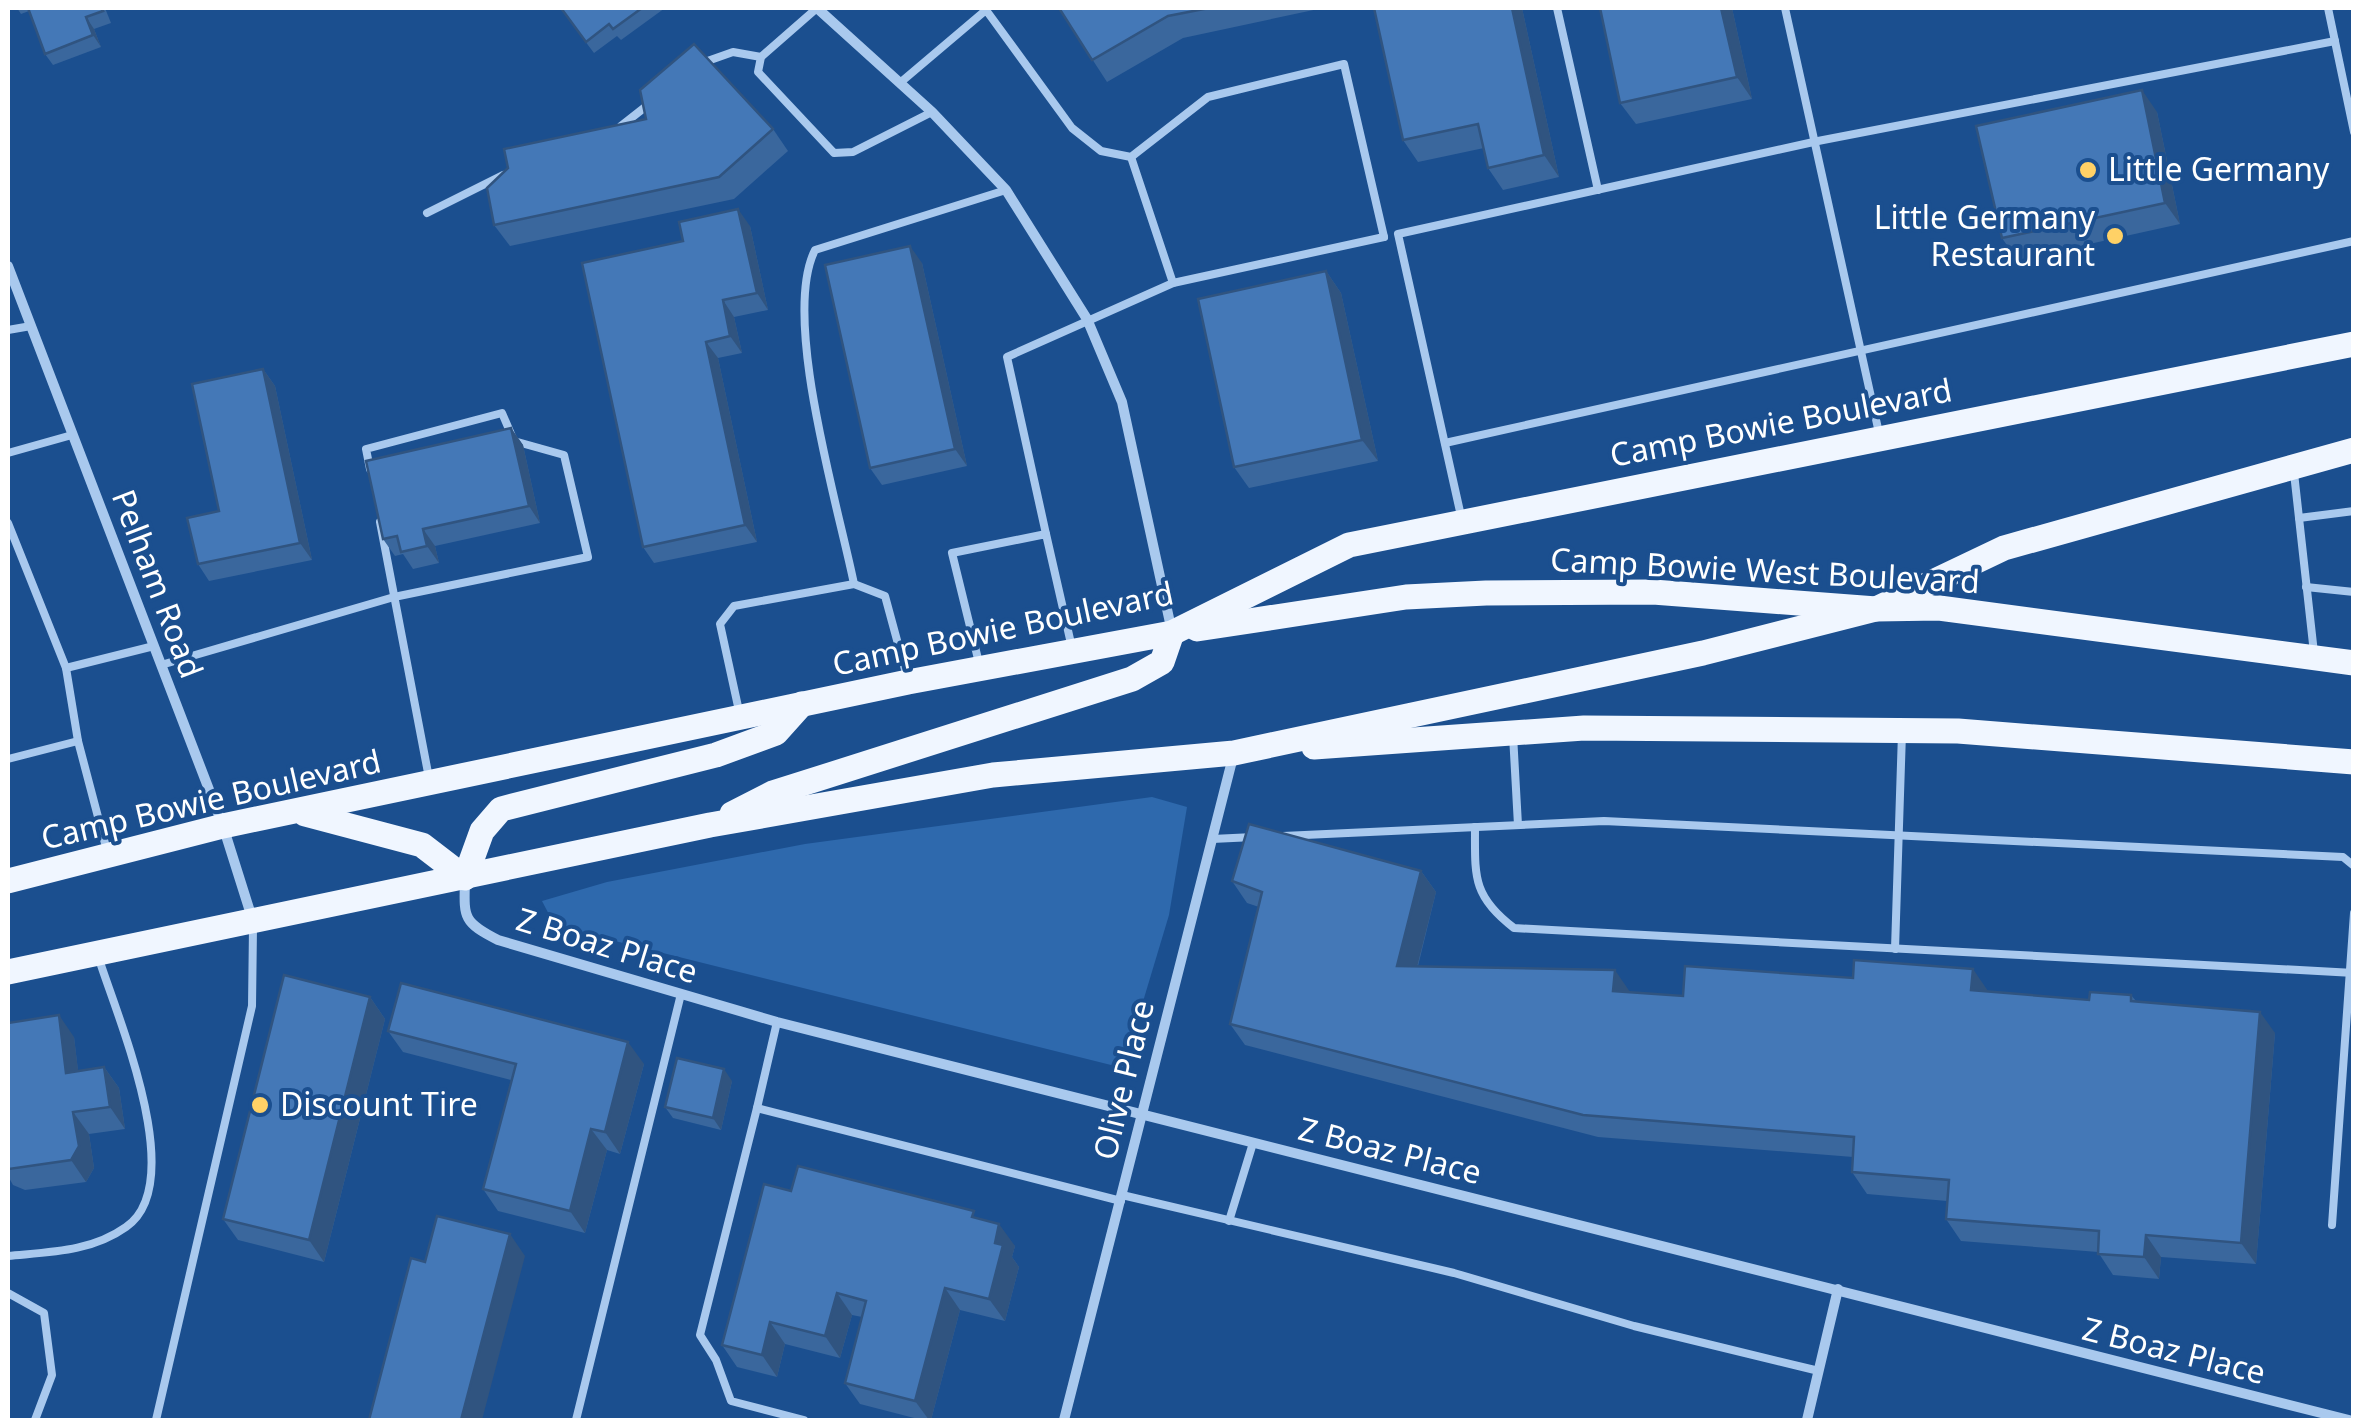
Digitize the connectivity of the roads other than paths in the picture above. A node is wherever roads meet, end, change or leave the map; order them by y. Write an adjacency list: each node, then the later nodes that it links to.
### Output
1 (817, 8): 7 (lane); 9 (street)
2 (1558, 8): 18 (lane)
3 (1786, 8): 14 (lane)
4 (2328, 8): 6 (lane)
5 (988, 9): 9 (lane); 15 (lane)
6 (2334, 41): 12 (lane); 14 (lane)
7 (761, 57): 8 (lane); 11 (lane)
8 (692, 69)
9 (901, 82): 11 (street)
10 (664, 92): 13 (lane)
11 (932, 112): 17 (street)
12 (2354, 132)
13 (608, 136)
14 (1818, 141): 18 (lane); 29 (lane)
15 (1131, 157): 21 (lane); 24 (lane)
16 (520, 168): 19 (lane)
17 (1006, 190): 25 (street); 43 (lane)
18 (1598, 190): 20 (lane)
19 (427, 214)
20 (1398, 234): 21 (lane); 32 (lane)
21 (1384, 237): 24 (lane)
22 (2354, 240): 29 (lane)
23 (8, 266): 26 (street, Pelham Road)
24 (1173, 283): 25 (lane)
25 (1087, 319): 42 (lane); 48 (street)
26 (31, 326): 27 (lane); 30 (street, Pelham Road)
27 (8, 330)
28 (2354, 344): 31 (main road, Camp Bowie Boulevard)
29 (1862, 352): 31 (lane); 32 (lane)
30 (72, 435): 34 (lane); 49 (street, Pelham Road)
31 (1880, 436): 40 (main road, Camp Bowie Boulevard)
32 (1445, 442): 40 (lane)
33 (2354, 450): 35 (main road)
34 (8, 453)
35 (2293, 466): 39 (lane); 47 (main road)
36 (373, 486): 46 (lane)
37 (376, 504): 46 (lane)
38 (2354, 511): 39 (lane)
39 (2299, 518): 44 (lane)
40 (1462, 521): 48 (main road, Camp Bowie Boulevard)
41 (8, 523): 55 (lane)
42 (1046, 534): 50 (lane); 54 (lane)
43 (854, 584): 56 (lane); 58 (lane)
44 (2306, 587): 45 (lane); 51 (lane)
45 (2354, 592)
46 (394, 597): 53 (lane); 65 (lane)
47 (1876, 609): 48 (main road, Camp Bowie West Boulevard); 51 (main road, Camp Bowie West Boulevard); 62 (main road)
48 (1172, 633): 50 (main road, Camp Bowie Boulevard); 67 (main road)
49 (154, 646): 53 (street, Pelham Road); 55 (lane)
50 (1073, 651): 54 (main road, Camp Bowie Boulevard)
51 (2314, 658): 52 (main road, Camp Bowie West Boulevard)
52 (2354, 663)
53 (161, 665): 68 (street, Pelham Road)
54 (980, 667): 56 (main road, Camp Bowie Boulevard)
55 (66, 668): 61 (lane)
56 (908, 682): 57 (main road, Camp Bowie Boulevard)
57 (802, 704): 58 (main road, Camp Bowie Boulevard); 75 (main road)
58 (740, 717): 65 (main road, Camp Bowie Boulevard)
59 (1902, 731): 60 (main road); 64 (main road); 71 (lane)
60 (1513, 734): 62 (main road); 69 (lane)
61 (78, 742): 63 (lane); 73 (lane)
62 (1234, 753): 67 (main road); 72 (street, Olive Place)
63 (8, 758)
64 (2354, 762)
65 (430, 782): 66 (main road, Camp Bowie Boulevard)
66 (292, 812): 68 (main road, Camp Bowie Boulevard); 75 (main road)
67 (710, 825): 75 (main road)
68 (223, 826): 73 (main road, Camp Bowie Boulevard); 78 (street, Pelham Road)
69 (1518, 826): 70 (lane); 71 (lane)
70 (1475, 827): 72 (lane); 79 (lane)
71 (1900, 836): 74 (lane); 79 (lane)
72 (1212, 839): 86 (street, Olive Place)
73 (108, 856): 76 (main road, Camp Bowie Boulevard)
74 (2354, 866)
75 (466, 878): 78 (main road); 83 (street, Z Boaz Place)
76 (8, 881)
77 (2354, 914): 82 (lane)
78 (253, 922): 80 (main road); 96 (lane)
79 (1896, 948): 82 (lane)
80 (98, 956): 81 (main road); 91 (lane)
81 (8, 972)
82 (2351, 972): 90 (lane)
83 (681, 994): 84 (street, Z Boaz Place); 97 (lane)
84 (777, 1022): 85 (lane); 86 (street, Z Boaz Place)
85 (757, 1108): 88 (lane); 98 (lane)
86 (1139, 1114): 87 (street, Z Boaz Place); 88 (street, Olive Place)
87 (1253, 1142): 89 (lane); 92 (street, Z Boaz Place)
88 (1122, 1198): 89 (lane); 99 (street, Olive Place)
89 (1229, 1221): 94 (lane)
90 (2332, 1225)
91 (8, 1256)
92 (1838, 1289): 94 (street); 101 (street, Z Boaz Place)
93 (8, 1292): 95 (lane)
94 (1818, 1371): 100 (street)
95 (36, 1420)
96 (156, 1420)
97 (576, 1420)
98 (804, 1420)
99 (1064, 1420)
100 (1807, 1420)
101 (2350, 1420)

